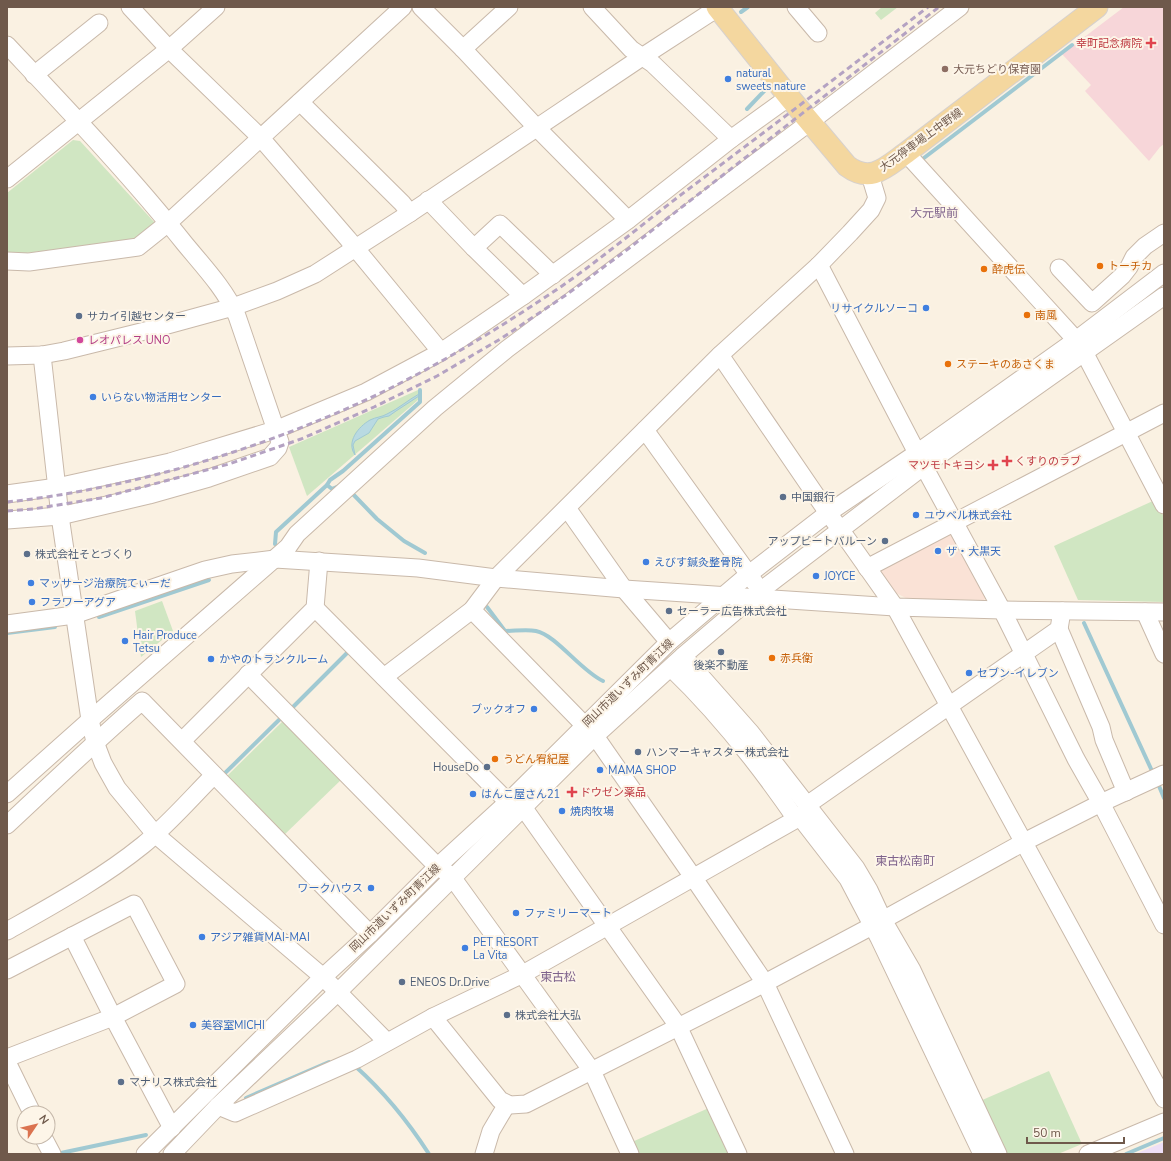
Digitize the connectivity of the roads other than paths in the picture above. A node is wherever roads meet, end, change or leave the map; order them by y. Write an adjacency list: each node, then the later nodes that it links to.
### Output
1 (130, 7): 14 (street)
2 (216, 7): 14 (street)
3 (403, 7): 19 (street)
4 (421, 7): 15 (street)
5 (509, 7): 15 (street)
6 (592, 7): 16 (street)
7 (718, 7): 16 (street); 18 (main road, 大元停車場上中野線)
8 (796, 7): 12 (street)
9 (960, 7): 21 (street)
10 (1097, 7): 25 (main road, 大元停車場上中野線)
11 (98, 23): 17 (street)
12 (818, 33)
13 (7, 46): 17 (street)
14 (168, 49): 20 (street); 23 (street)
15 (463, 49): 22 (street)
16 (642, 57): 22 (street); 24 (street)
17 (34, 75): 20 (street)
18 (788, 97): 21 (main road, 大元停車場上中野線); 24 (street)
19 (300, 102): 23 (street); 29 (street)
20 (79, 122): 27 (street); 31 (street)
21 (810, 122): 26 (main road, 大元停車場上中野線); 62 (street)
22 (537, 128): 28 (street); 30 (street)
23 (260, 137): 31 (street); 33 (street)
24 (731, 139): 30 (street)
25 (913, 161): 26 (main road, 大元停車場上中野線); 43 (street)
26 (870, 175): 36 (street)
27 (7, 179)
28 (428, 200): 29 (street); 34 (street)
29 (410, 213): 33 (street)
30 (628, 220): 39 (street)
31 (168, 222): 35 (street); 42 (street)
32 (1164, 233): 37 (street)
33 (356, 248): 42 (street); 44 (street)
34 (474, 248): 39 (street); 40 (street)
35 (7, 261)
36 (819, 265): 46 (street); 52 (street)
37 (1059, 268)
38 (1164, 273): 43 (street, 岡山市道いずみ町青江線)
39 (553, 275): 40 (street)
40 (523, 296): 44 (street)
41 (1164, 296): 43 (street)
42 (233, 307): 45 (street); 49 (street)
43 (1080, 346): 51 (street); 52 (street, 岡山市道いずみ町青江線)
44 (441, 352): 49 (street)
45 (42, 355): 47 (street); 53 (street)
46 (720, 355): 50 (street); 57 (street)
47 (7, 356)
48 (1164, 413): 51 (street)
49 (276, 430): 53 (street); 58 (street)
50 (645, 430): 56 (street); 65 (street)
51 (1128, 433): 55 (street); 60 (street)
52 (920, 460): 57 (street, 岡山市道いずみ町青江線); 60 (street); 61 (street, 岡山市道いずみ町青江線)
53 (56, 487): 54 (street); 58 (street)
54 (7, 494)
55 (1164, 505)
56 (567, 508): 66 (street); 67 (street)
57 (828, 514): 61 (street); 65 (street, 岡山市道いずみ町青江線)
58 (60, 516): 59 (street); 77 (street)
59 (7, 520)
60 (954, 522): 64 (street); 73 (street)
61 (840, 529): 64 (street); 68 (street, 岡山市道いずみ町青江線)
62 (275, 559): 63 (street); 77 (street); 88 (street)
63 (319, 561): 66 (street); 71 (street)
64 (867, 568): 70 (street)
65 (749, 574): 68 (street); 69 (street, 岡山市道いずみ町青江線)
66 (496, 578): 67 (street); 72 (street)
67 (624, 589): 69 (street); 80 (street)
68 (756, 594): 69 (street); 70 (street); 83 (street, 岡山市道いずみ町青江線)
69 (724, 595): 80 (street, 岡山市道いずみ町青江線)
70 (894, 607): 73 (street); 87 (street)
71 (315, 608): 85 (street); 86 (street)
72 (472, 610): 86 (street); 89 (street)
73 (1002, 610): 74 (street); 81 (street)
74 (1062, 611): 75 (street); 79 (street)
75 (1145, 612): 76 (street); 82 (street)
76 (1164, 612)
77 (74, 615): 78 (street); 88 (street)
78 (7, 624)
79 (1059, 629): 81 (street); 94 (street)
80 (668, 642): 89 (street, 岡山市道いずみ町青江線)
81 (1023, 654): 87 (street); 96 (street)
82 (1164, 654)
83 (683, 656): 84 (street, 岡山市道いずみ町青江線); 98 (street)
84 (670, 668): 89 (street, 岡山市道いずみ町青江線); 98 (street)
85 (248, 674): 90 (street); 102 (street)
86 (384, 677): 97 (street)
87 (949, 705): 98 (street); 101 (street)
88 (90, 720): 91 (street); 95 (street)
89 (590, 730): 97 (street, 岡山市道いずみ町青江線); 104 (street)
90 (182, 741): 91 (street); 93 (street)
91 (95, 742): 99 (street); 100 (street)
92 (1164, 774): 94 (street)
93 (217, 778): 100 (street); 109 (street)
94 (1126, 792): 96 (street)
95 (7, 794)
96 (1101, 803): 101 (street); 106 (street)
97 (515, 805): 102 (street, 岡山市道いずみ町青江線); 103 (street, 岡山市道いずみ町青江線); 107 (street)
98 (801, 813): 104 (street); 105 (street)
99 (7, 825)
100 (156, 834): 108 (street); 113 (street)
101 (1024, 842): 105 (street); 123 (street)
102 (438, 866): 103 (street); 109 (street, 岡山市道いずみ町青江線)
103 (452, 877): 112 (street); 115 (street, 岡山市道いずみ町青江線)
104 (693, 877): 107 (street); 114 (street)
105 (877, 923): 114 (street); 135 (street); 136 (street)
106 (1164, 925)
107 (608, 926): 112 (street); 118 (street)
108 (7, 931)
109 (370, 934): 113 (street, 岡山市道いずみ町青江線)
110 (72, 936): 111 (street); 116 (street); 116 (street)
111 (7, 970)
112 (523, 974): 117 (street); 122 (street)
113 (323, 977): 115 (street); 128 (street, 岡山市道いずみ町青江線)
114 (765, 983): 118 (street); 134 (street)
115 (338, 992): 119 (street); 126 (street, 岡山市道いずみ町青江線)
116 (113, 1017): 120 (street); 128 (street)
117 (433, 1017): 119 (street); 124 (street)
118 (678, 1026): 122 (street); 133 (street)
119 (387, 1042): 126 (street)
120 (7, 1058)
121 (7, 1062): 125 (street)
122 (592, 1071): 124 (street); 132 (street)
123 (1164, 1099)
124 (507, 1104): 131 (street)
125 (28, 1105)
126 (218, 1106): 130 (street, 岡山市道いずみ町青江線)
127 (1164, 1122): 137 (street)
128 (172, 1128): 129 (street, 岡山市道いずみ町青江線)
129 (145, 1154)
130 (172, 1154)
131 (484, 1154)
132 (630, 1154)
133 (738, 1154)
134 (845, 1154)
135 (982, 1154)
136 (998, 1154)
137 (1088, 1154)

